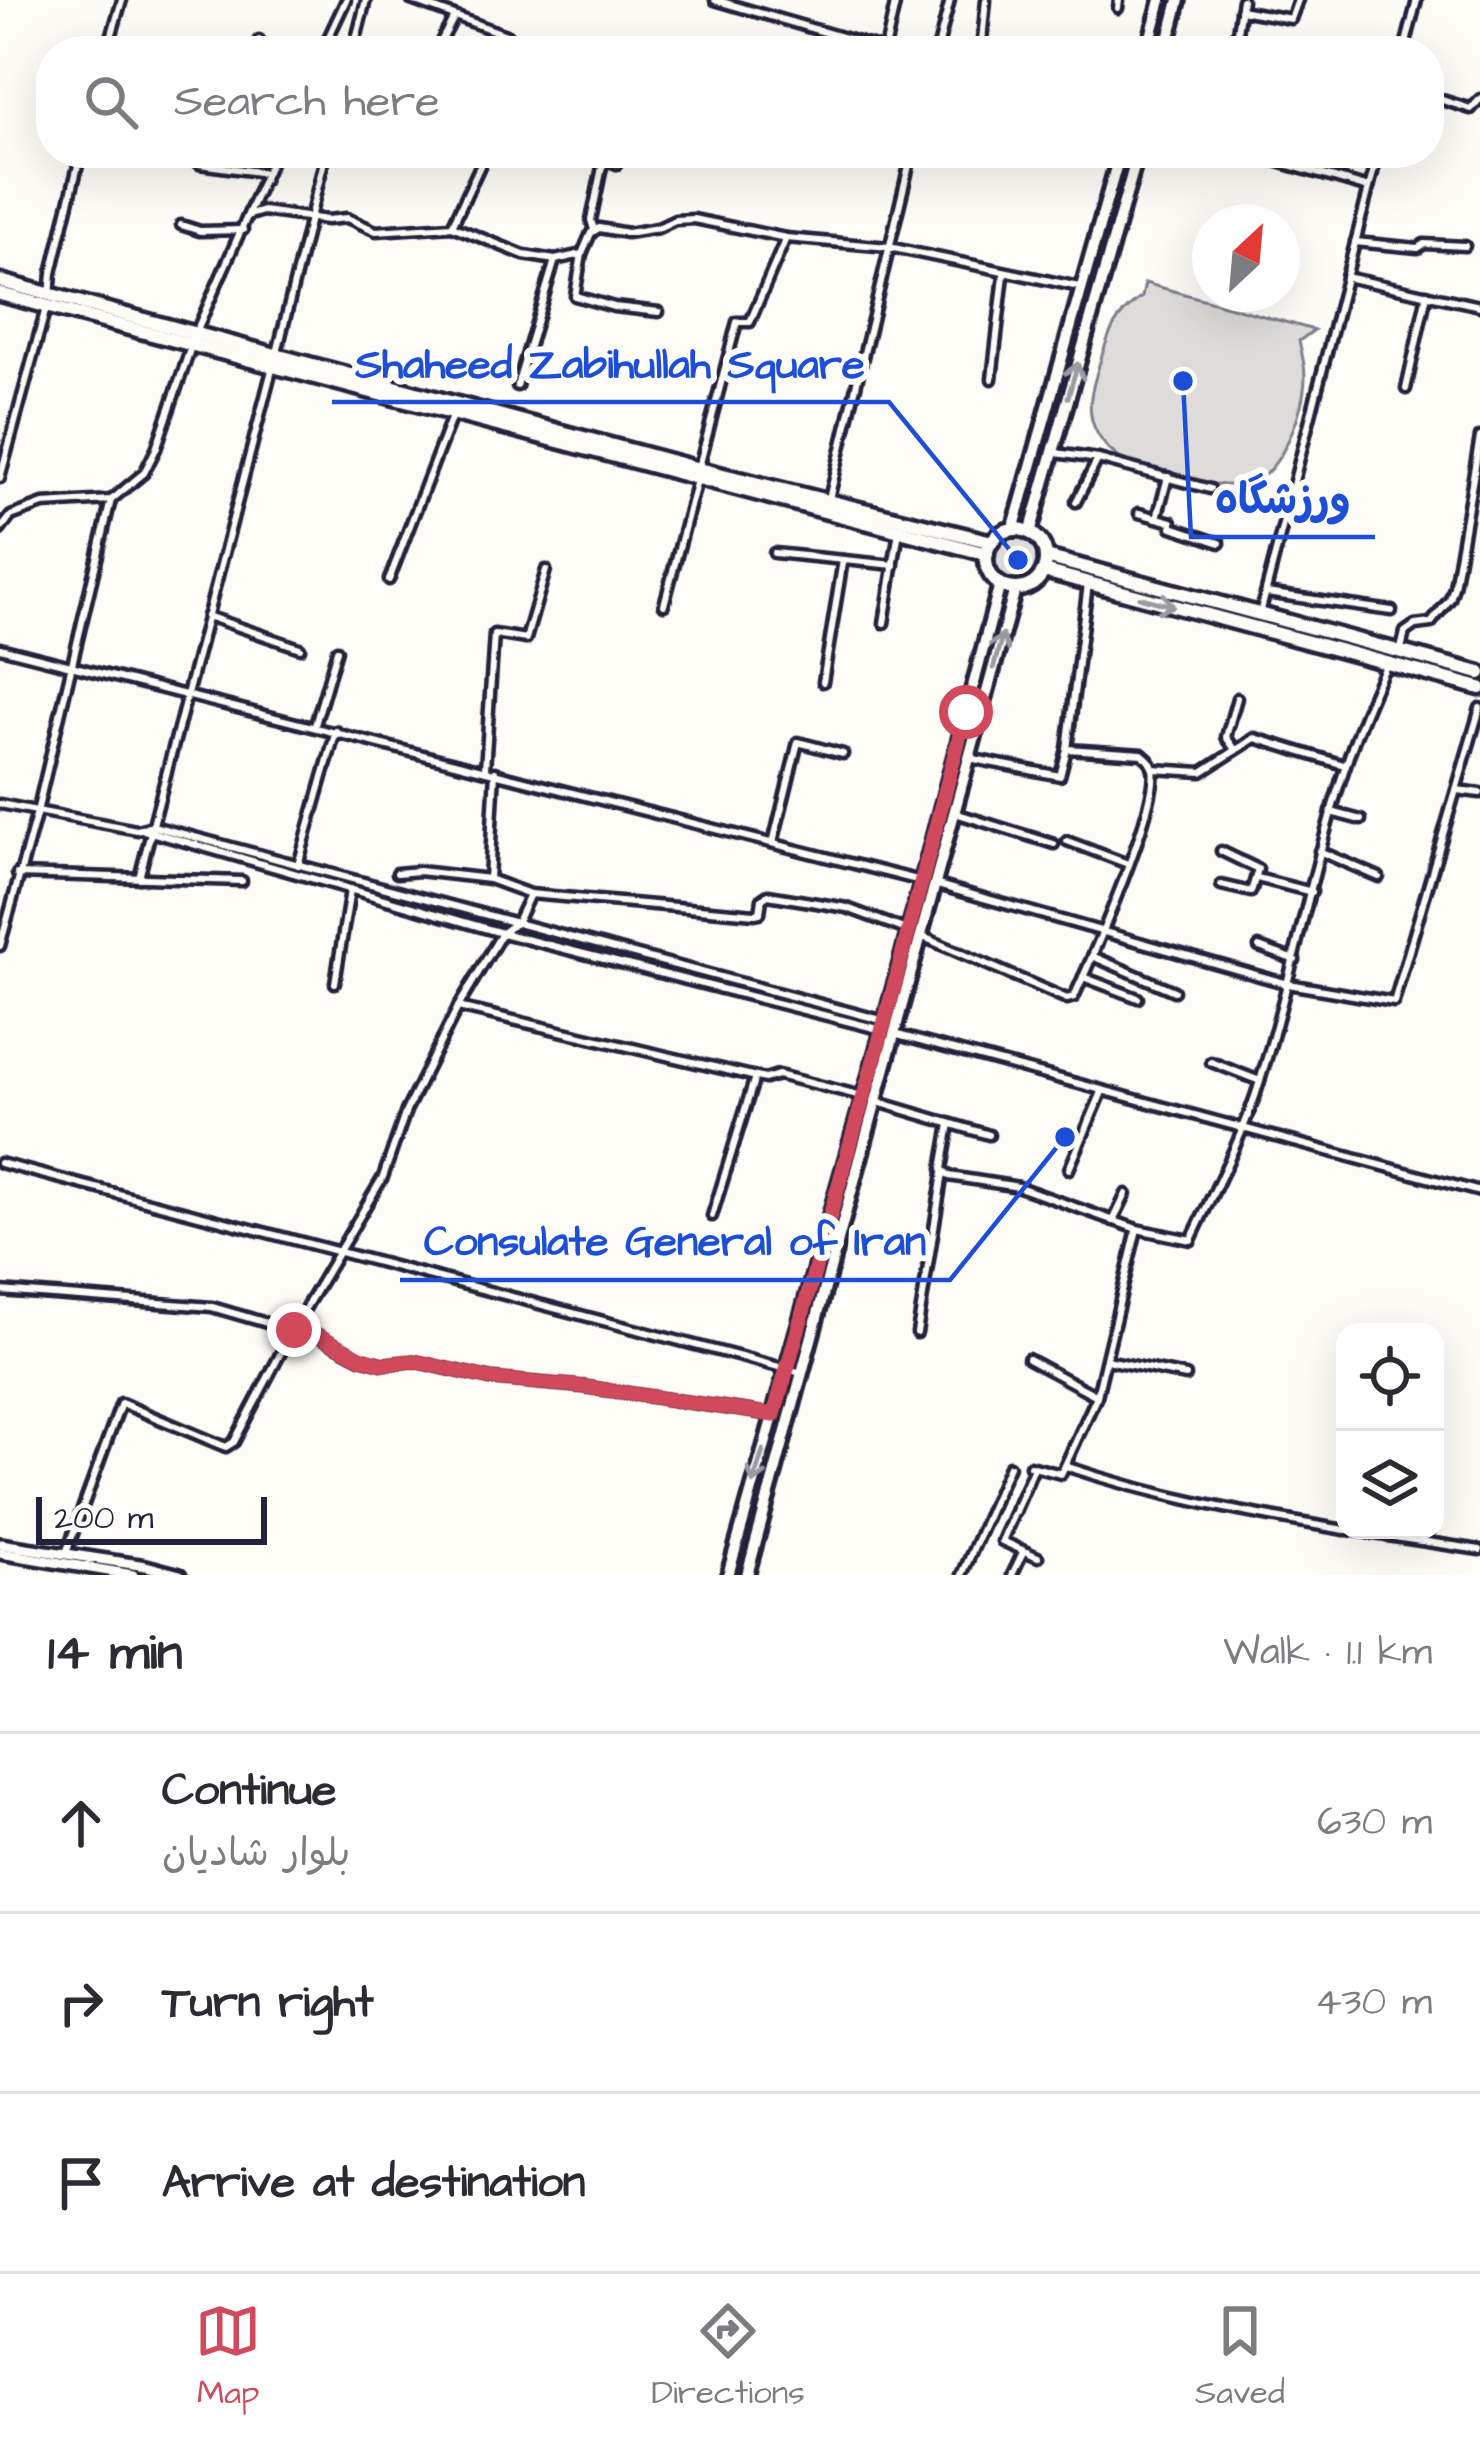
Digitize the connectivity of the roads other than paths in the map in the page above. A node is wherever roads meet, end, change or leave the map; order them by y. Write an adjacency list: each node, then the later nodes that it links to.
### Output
1 (122, 0): 16 (street)
2 (346, 0): 17 (street)
3 (366, 0): 18 (street)
4 (411, 0): 15 (street)
5 (715, 0): 13 (street)
6 (896, 0): 22 (street)
7 (950, 0): 23 (street)
8 (986, 0): 24 (street)
9 (1161, 0): 25 (main road)
10 (1179, 0): 26 (main road)
11 (1298, 0): 14 (street)
12 (1417, 0): 28 (street)
13 (745, 4): 21 (street)
14 (1241, 5): 27 (street)
15 (454, 16): 19 (street); 20 (street)
16 (111, 36)
17 (329, 36)
18 (357, 36)
19 (444, 36)
20 (509, 36)
21 (843, 36)
22 (889, 36)
23 (942, 36)
24 (982, 36)
25 (1151, 36)
26 (1170, 36)
27 (1236, 36)
28 (1408, 36)
29 (1480, 99): 30 (street)
30 (1444, 101)
31 (77, 168): 62 (street)
32 (229, 168): 42 (street)
33 (268, 168): 42 (street)
34 (322, 168): 45 (street)
35 (479, 168): 47 (street)
36 (602, 168): 49 (street)
37 (908, 168): 53 (street)
38 (1116, 168): 59 (main road)
39 (1134, 168): 72 (main road, one-way to 39)
40 (1299, 168): 43 (street)
41 (1374, 168): 43 (street)
42 (266, 173): 44 (street)
43 (1369, 188): 51 (street)
44 (250, 215): 45 (street); 48 (street)
45 (309, 217): 47 (street); 66 (street)
46 (181, 225): 48 (street)
47 (452, 226): 55 (street)
48 (243, 230): 65 (street)
49 (594, 230): 50 (street); 54 (street)
50 (786, 238): 53 (street); 74 (street)
51 (1355, 242): 52 (street); 57 (street)
52 (1465, 246)
53 (890, 247): 56 (street); 79 (street)
54 (582, 254): 55 (street); 64 (street)
55 (555, 260): 68 (street)
56 (1004, 274): 59 (street); 67 (street)
57 (1346, 277): 61 (street); 97 (street)
58 (0, 281): 62 (highway)
59 (1083, 288): 84 (main road)
60 (0, 294): 62 (highway)
61 (1427, 294): 63 (street); 69 (street)
62 (48, 300): 65 (highway); 76 (street)
63 (1480, 305)
64 (659, 312)
65 (194, 338): 66 (highway); 78 (street)
66 (275, 360): 70 (highway); 74 (highway); 101 (street)
67 (992, 379)
68 (517, 386)
69 (1406, 389)
70 (453, 412): 74 (highway); 94 (street)
71 (1480, 437): 106 (street)
72 (1052, 452): 73 (street); 86 (main road)
73 (1098, 459): 75 (street); 80 (street)
74 (698, 474): 79 (highway); 85 (highway); 98 (street)
75 (1168, 477): 77 (street); 82 (street)
76 (0, 478)
77 (1210, 489)
78 (111, 500): 83 (street); 108 (street)
79 (828, 502): 88 (highway)
80 (1076, 502)
81 (1139, 513): 82 (street)
82 (1156, 518): 87 (street)
83 (0, 530)
84 (1013, 530): 86 (highway); 88 (highway)
85 (899, 532): 88 (highway); 92 (street)
86 (1030, 533): 91 (highway)
87 (1220, 542)
88 (989, 548): 96 (highway)
89 (774, 553): 90 (street)
90 (843, 560): 92 (street); 110 (street)
91 (1045, 564): 95 (highway); 96 (highway); 100 (highway)
92 (894, 565): 102 (street)
93 (546, 570): 122 (street)
94 (388, 580)
95 (1088, 584): 107 (highway, one-way to 107); 118 (street)
96 (1008, 587): 120 (main road, one-way to 96); 147 (main road)
97 (1266, 593): 99 (street); 100 (street)
98 (664, 605)
99 (1392, 611)
100 (1260, 614): 106 (highway)
101 (206, 616): 103 (street); 112 (street)
102 (884, 623)
103 (300, 647)
104 (0, 648): 108 (street)
105 (337, 650): 115 (street)
106 (1400, 653): 107 (street); 109 (highway)
107 (1387, 663): 111 (highway); 121 (street)
108 (73, 665): 112 (street); 128 (street)
109 (1480, 673)
110 (823, 682)
111 (1480, 688)
112 (185, 693): 115 (street); 132 (street)
113 (1237, 698): 117 (street)
114 (1480, 708): 125 (street)
115 (315, 725): 116 (street)
116 (336, 731): 122 (street); 139 (street)
117 (1234, 748): 121 (street); 123 (street)
118 (1067, 749): 120 (street); 123 (street)
119 (843, 754): 134 (street)
120 (969, 758): 129 (main road)
121 (1344, 765): 130 (street)
122 (485, 769): 124 (street)
123 (1153, 770): 138 (street)
124 (495, 772): 134 (street); 145 (street)
125 (1457, 790): 126 (street); 163 (street)
126 (1480, 794)
127 (0, 804): 128 (street)
128 (37, 812): 132 (street); 141 (street)
129 (954, 812): 135 (street); 147 (main road)
130 (1331, 812): 131 (street); 137 (street)
131 (1361, 820)
132 (149, 830): 139 (street); 143 (street); 149 (street)
133 (1067, 842): 138 (street)
134 (773, 843): 147 (street)
135 (1054, 844)
136 (1221, 851): 144 (street)
137 (1319, 851): 142 (street); 150 (street)
138 (1128, 864): 156 (street)
139 (298, 865): 153 (street)
140 (397, 873): 145 (street)
141 (16, 874): 143 (street); 152 (street)
142 (1379, 877)
143 (139, 878): 146 (street)
144 (1256, 878): 148 (street); 150 (street)
145 (489, 879): 151 (street)
146 (242, 881)
147 (928, 883): 155 (main road); 156 (street)
148 (1222, 885)
149 (350, 890): 154 (street); 162 (street)
150 (1312, 892): 160 (street)
151 (530, 894): 153 (street); 155 (street)
152 (4, 916): 157 (street)
153 (517, 922): 154 (street); 167 (street)
154 (502, 933): 166 (street); 167 (street)
155 (915, 933): 161 (street); 167 (main road)
156 (1102, 934): 159 (street); 163 (street)
157 (0, 946)
158 (1259, 947): 160 (street)
159 (1093, 956): 161 (street); 164 (street)
160 (1294, 960): 163 (street)
161 (1083, 977): 165 (street)
162 (334, 982)
163 (1288, 984): 170 (street)
164 (1174, 991)
165 (1138, 998)
166 (458, 1007): 169 (street); 184 (street)
167 (888, 1028): 171 (street); 172 (main road)
168 (1211, 1061): 170 (street)
169 (755, 1077): 172 (street); 181 (street)
170 (1260, 1081): 174 (street)
171 (1102, 1092): 174 (street); 177 (street)
172 (870, 1099): 173 (street); 190 (main road); 191 (main road)
173 (950, 1124): 175 (street); 178 (street)
174 (1243, 1131): 179 (street); 183 (street)
175 (989, 1135)
176 (0, 1163): 184 (street)
177 (1069, 1169)
178 (943, 1173): 182 (street); 187 (street)
179 (1480, 1192)
180 (1126, 1194): 182 (street)
181 (712, 1216)
182 (1113, 1221): 183 (street)
183 (1137, 1229): 189 (street)
184 (340, 1250): 186 (street); 190 (street)
185 (0, 1291): 186 (street)
186 (295, 1327): 194 (street); 203 (street)
187 (917, 1333)
188 (1028, 1358): 193 (street)
189 (1106, 1360): 192 (street); 193 (street)
190 (787, 1369): 191 (street); 194 (main road)
191 (802, 1373): 208 (main road)
192 (1186, 1376)
193 (1097, 1396): 196 (street)
194 (774, 1415): 207 (main road, one-way to 207)
195 (1009, 1466): 209 (street)
196 (1063, 1470): 197 (street); 201 (street)
197 (1336, 1528)
198 (1406, 1539): 200 (street)
199 (0, 1544): 203 (street)
200 (1480, 1550)
201 (1023, 1552): 204 (street); 210 (street)
202 (0, 1553): 205 (street)
203 (66, 1553): 206 (street)
204 (1038, 1557)
205 (133, 1575)
206 (180, 1575)
207 (728, 1575)
208 (747, 1575)
209 (962, 1575)
210 (1012, 1575)

